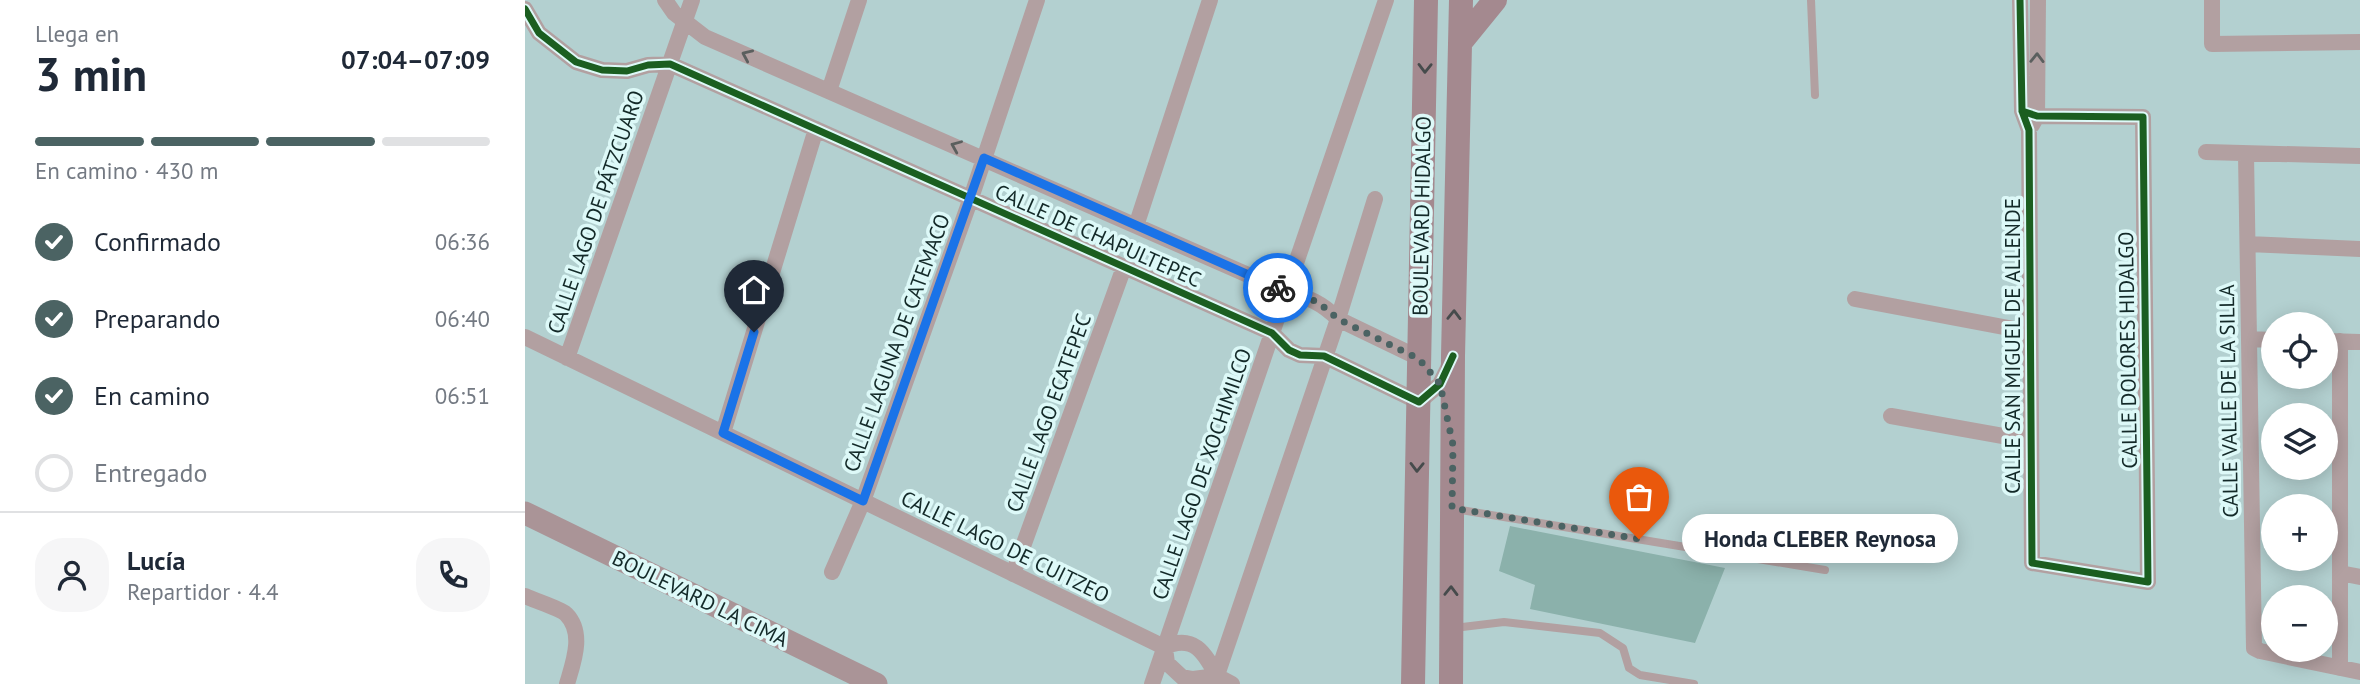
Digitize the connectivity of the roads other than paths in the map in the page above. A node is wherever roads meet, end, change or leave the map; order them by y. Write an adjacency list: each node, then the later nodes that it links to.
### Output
1 (665, 0): 15 (street, CALLE DE CHAPULTEPEC)
2 (692, 0): 15 (street, CALLE LAGO DE PÁTZCUARO)
3 (859, 0): 21 (street)
4 (1037, 0): 28 (street, CALLE LAGUNA DE CATEMACO)
5 (1210, 0): 31 (street)
6 (1386, 0): 35 (street, CALLE LAGO DE XOCHIMILCO)
7 (1426, 0): 48 (main road, BOULEVARD HIDALGO, one-way to 48)
8 (1461, 0): 18 (main road, BOULEVARD HIDALGO)
9 (1495, 0): 18 (main road)
10 (1811, 0): 22 (lane)
11 (2020, 0): 16 (street)
12 (2038, 0): 17 (street)
13 (2212, 0): 19 (street)
14 (525, 9): 20 (street)
15 (684, 22): 20 (street, CALLE LAGO DE PÁTZCUARO); 21 (street, CALLE DE CHAPULTEPEC, one-way to 15)
16 (2021, 30): 17 (street); 23 (street)
17 (2038, 30): 23 (street, one-way to 17)
18 (1460, 43): 46 (main road, BOULEVARD HIDALGO, one-way to 18)
19 (2360, 43)
20 (670, 64): 24 (street, CALLE DE CHAPULTEPEC); 47 (street, CALLE LAGO DE PÁTZCUARO)
21 (829, 91): 28 (street, CALLE DE CHAPULTEPEC, one-way to 21)
22 (1815, 94)
23 (2029, 119): 38 (street, CALLE SAN MIGUEL DE ALLENDE); 59 (street, CALLE DOLORES HIDALGO)
24 (816, 129): 29 (street, CALLE DE CHAPULTEPEC); 53 (street)
25 (2206, 152): 26 (street)
26 (2246, 154): 27 (street); 32 (street, CALLE VALLE DE LA SILLA)
27 (2360, 156)
28 (984, 158): 29 (street, CALLE LAGUNA DE CATEMACO); 31 (street, CALLE DE CHAPULTEPEC)
29 (971, 198): 34 (street, CALLE DE CHAPULTEPEC); 56 (street, CALLE LAGUNA DE CATEMACO)
30 (1375, 199): 37 (street)
31 (1136, 226): 35 (street, CALLE DE CHAPULTEPEC)
32 (2248, 244): 33 (street); 41 (street, CALLE VALLE DE LA SILLA)
33 (2360, 249)
34 (1124, 267): 39 (street, CALLE DE CHAPULTEPEC); 63 (street, CALLE LAGO ECATEPEC)
35 (1286, 292): 37 (street, CALLE DE CHAPULTEPEC); 39 (street, CALLE LAGO DE XOCHIMILCO)
36 (1855, 299): 38 (street)
37 (1338, 319): 45 (street); 48 (street, CALLE DE CHAPULTEPEC)
38 (2030, 332): 54 (street, CALLE SAN MIGUEL DE ALLENDE)
39 (1272, 333): 45 (street, CALLE DE CHAPULTEPEC); 67 (street, CALLE LAGO DE XOCHIMILCO)
40 (525, 337): 47 (street, CALLE LAGO DE CUITZEO)
41 (2249, 339): 42 (street); 68 (street, CALLE VALLE DE LA SILLA)
42 (2261, 340)
43 (2338, 341): 44 (street)
44 (2360, 342)
45 (1324, 356): 51 (street, CALLE DE CHAPULTEPEC); 70 (street)
46 (1453, 356): 48 (main road); 49 (street); 55 (main road, BOULEVARD HIDALGO)
47 (567, 358): 53 (street, CALLE LAGO DE CUITZEO)
48 (1419, 359): 49 (street, CALLE DE CHAPULTEPEC); 51 (main road, BOULEVARD HIDALGO)
49 (1440, 384): 51 (street); 55 (street, CALLE DE CHAPULTEPEC)
50 (2334, 389): 62 (street)
51 (1418, 410): 55 (main road); 76 (main road, BOULEVARD HIDALGO, one-way to 76)
52 (1891, 416): 54 (street)
53 (723, 433): 56 (street, CALLE LAGO DE CUITZEO)
54 (2031, 441): 59 (street, CALLE SAN MIGUEL DE ALLENDE)
55 (1453, 445): 57 (main road, BOULEVARD HIDALGO)
56 (863, 501): 61 (street, CALLE LAGUNA DE CATEMACO); 63 (street, CALLE LAGO DE CUITZEO)
57 (1452, 508): 60 (lane); 66 (main road, BOULEVARD HIDALGO, one-way to 57)
58 (525, 513): 73 (street, BOULEVARD LA CIMA)
59 (2032, 563)
60 (1825, 570)
61 (832, 572)
62 (2340, 573): 64 (street); 68 (street)
63 (1013, 574): 67 (street, CALLE LAGO DE CUITZEO)
64 (2360, 577)
65 (525, 596): 72 (street)
66 (1451, 628): 71 (main road, BOULEVARD HIDALGO); 77 (lane)
67 (1164, 647): 70 (street); 70 (street); 74 (street, CALLE LAGO DE XOCHIMILCO)
68 (2340, 668): 69 (street)
69 (2360, 672)
70 (1215, 680): 75 (street)
71 (1454, 682)
72 (568, 684)
73 (876, 684)
74 (1151, 684)
75 (1233, 684)
76 (1413, 684)
77 (1694, 684)

